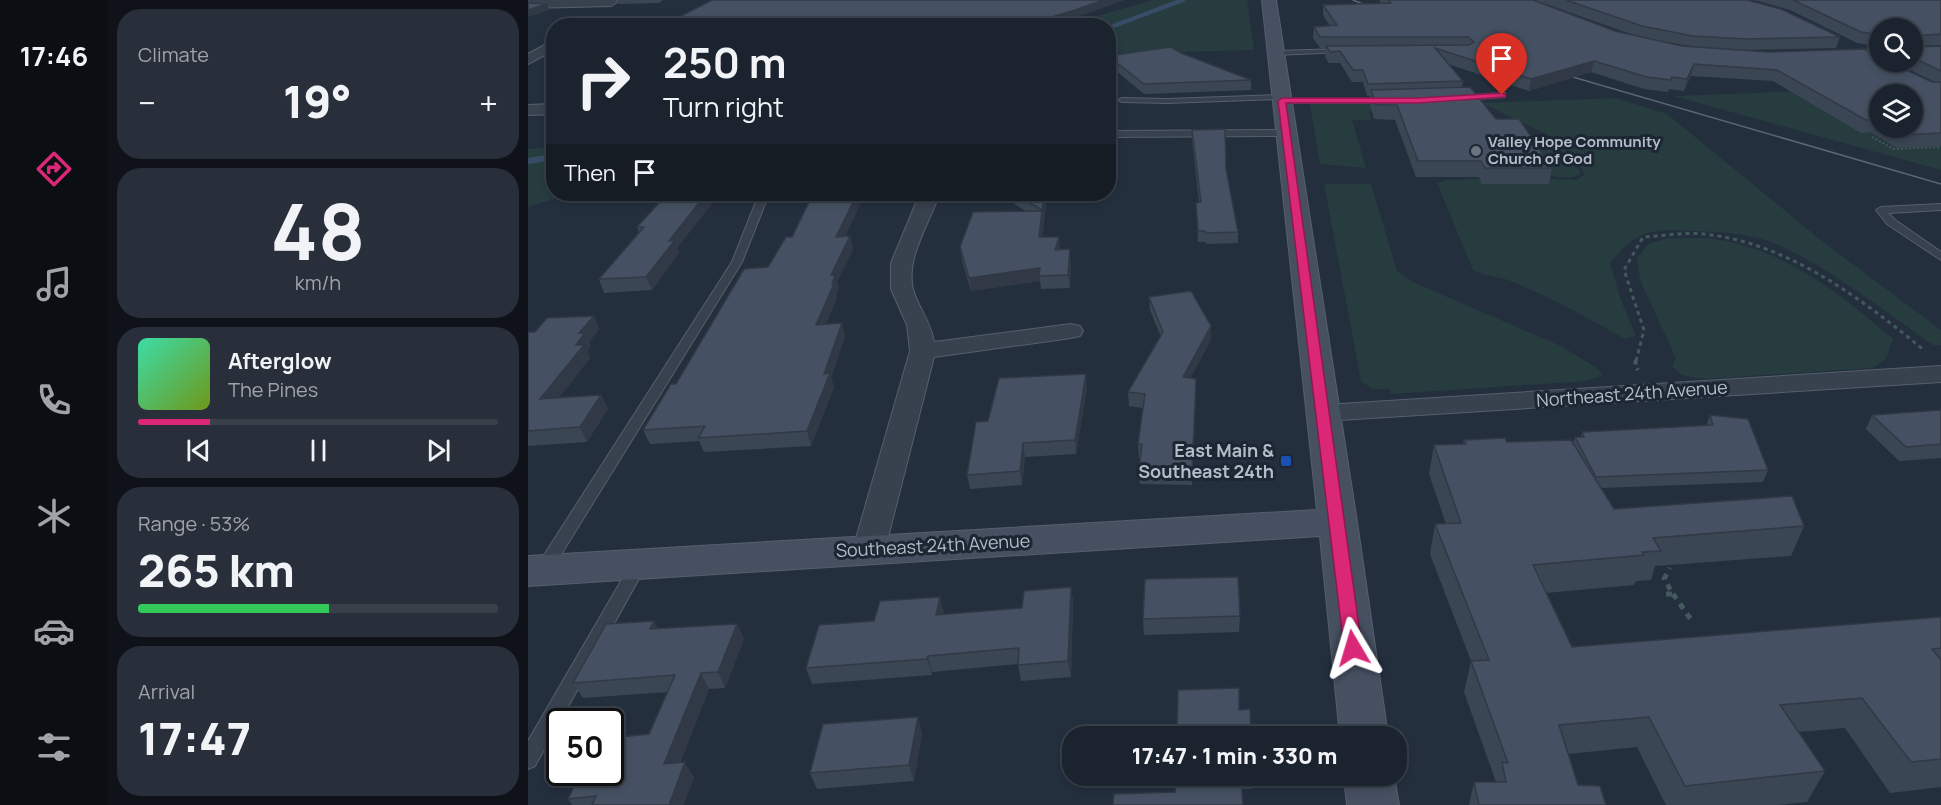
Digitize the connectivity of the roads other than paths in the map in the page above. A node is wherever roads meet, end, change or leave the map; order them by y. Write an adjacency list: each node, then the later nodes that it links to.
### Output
1 (1269, 0): 8 (main road)
2 (613, 1): 3 (street); 4 (street)
3 (528, 4)
4 (587, 18)
5 (1834, 39): 9 (street)
6 (546, 49): 12 (street)
7 (1349, 51): 8 (lane)
8 (1275, 52): 14 (main road)
9 (1863, 54): 10 (street); 11 (street)
10 (1829, 55)
11 (1869, 55)
12 (528, 60)
13 (1502, 95): 15 (lane)
14 (1282, 99): 16 (lane); 17 (lane); 20 (main road)
15 (1451, 99)
16 (1122, 100)
17 (1395, 100)
18 (546, 109): 19 (street)
19 (528, 110)
20 (1286, 133): 21 (lane); 29 (main road)
21 (1116, 134)
22 (761, 201): 33 (lane)
23 (926, 202): 27 (street)
24 (1941, 207): 25 (lane)
25 (1940, 256)
26 (1071, 331): 27 (street)
27 (923, 351): 31 (street)
28 (1937, 366): 29 (street, Northeast 24th Avenue)
29 (1324, 413): 30 (main road)
30 (1338, 522): 31 (main road, Southeast 24th Avenue); 34 (main road)
31 (869, 549): 32 (main road, Southeast 24th Avenue)
32 (639, 564): 33 (main road, Southeast 24th Avenue); 35 (lane)
33 (535, 570)
34 (1363, 726)
35 (528, 760)
36 (1370, 786): 37 (main road)
37 (1373, 805)

